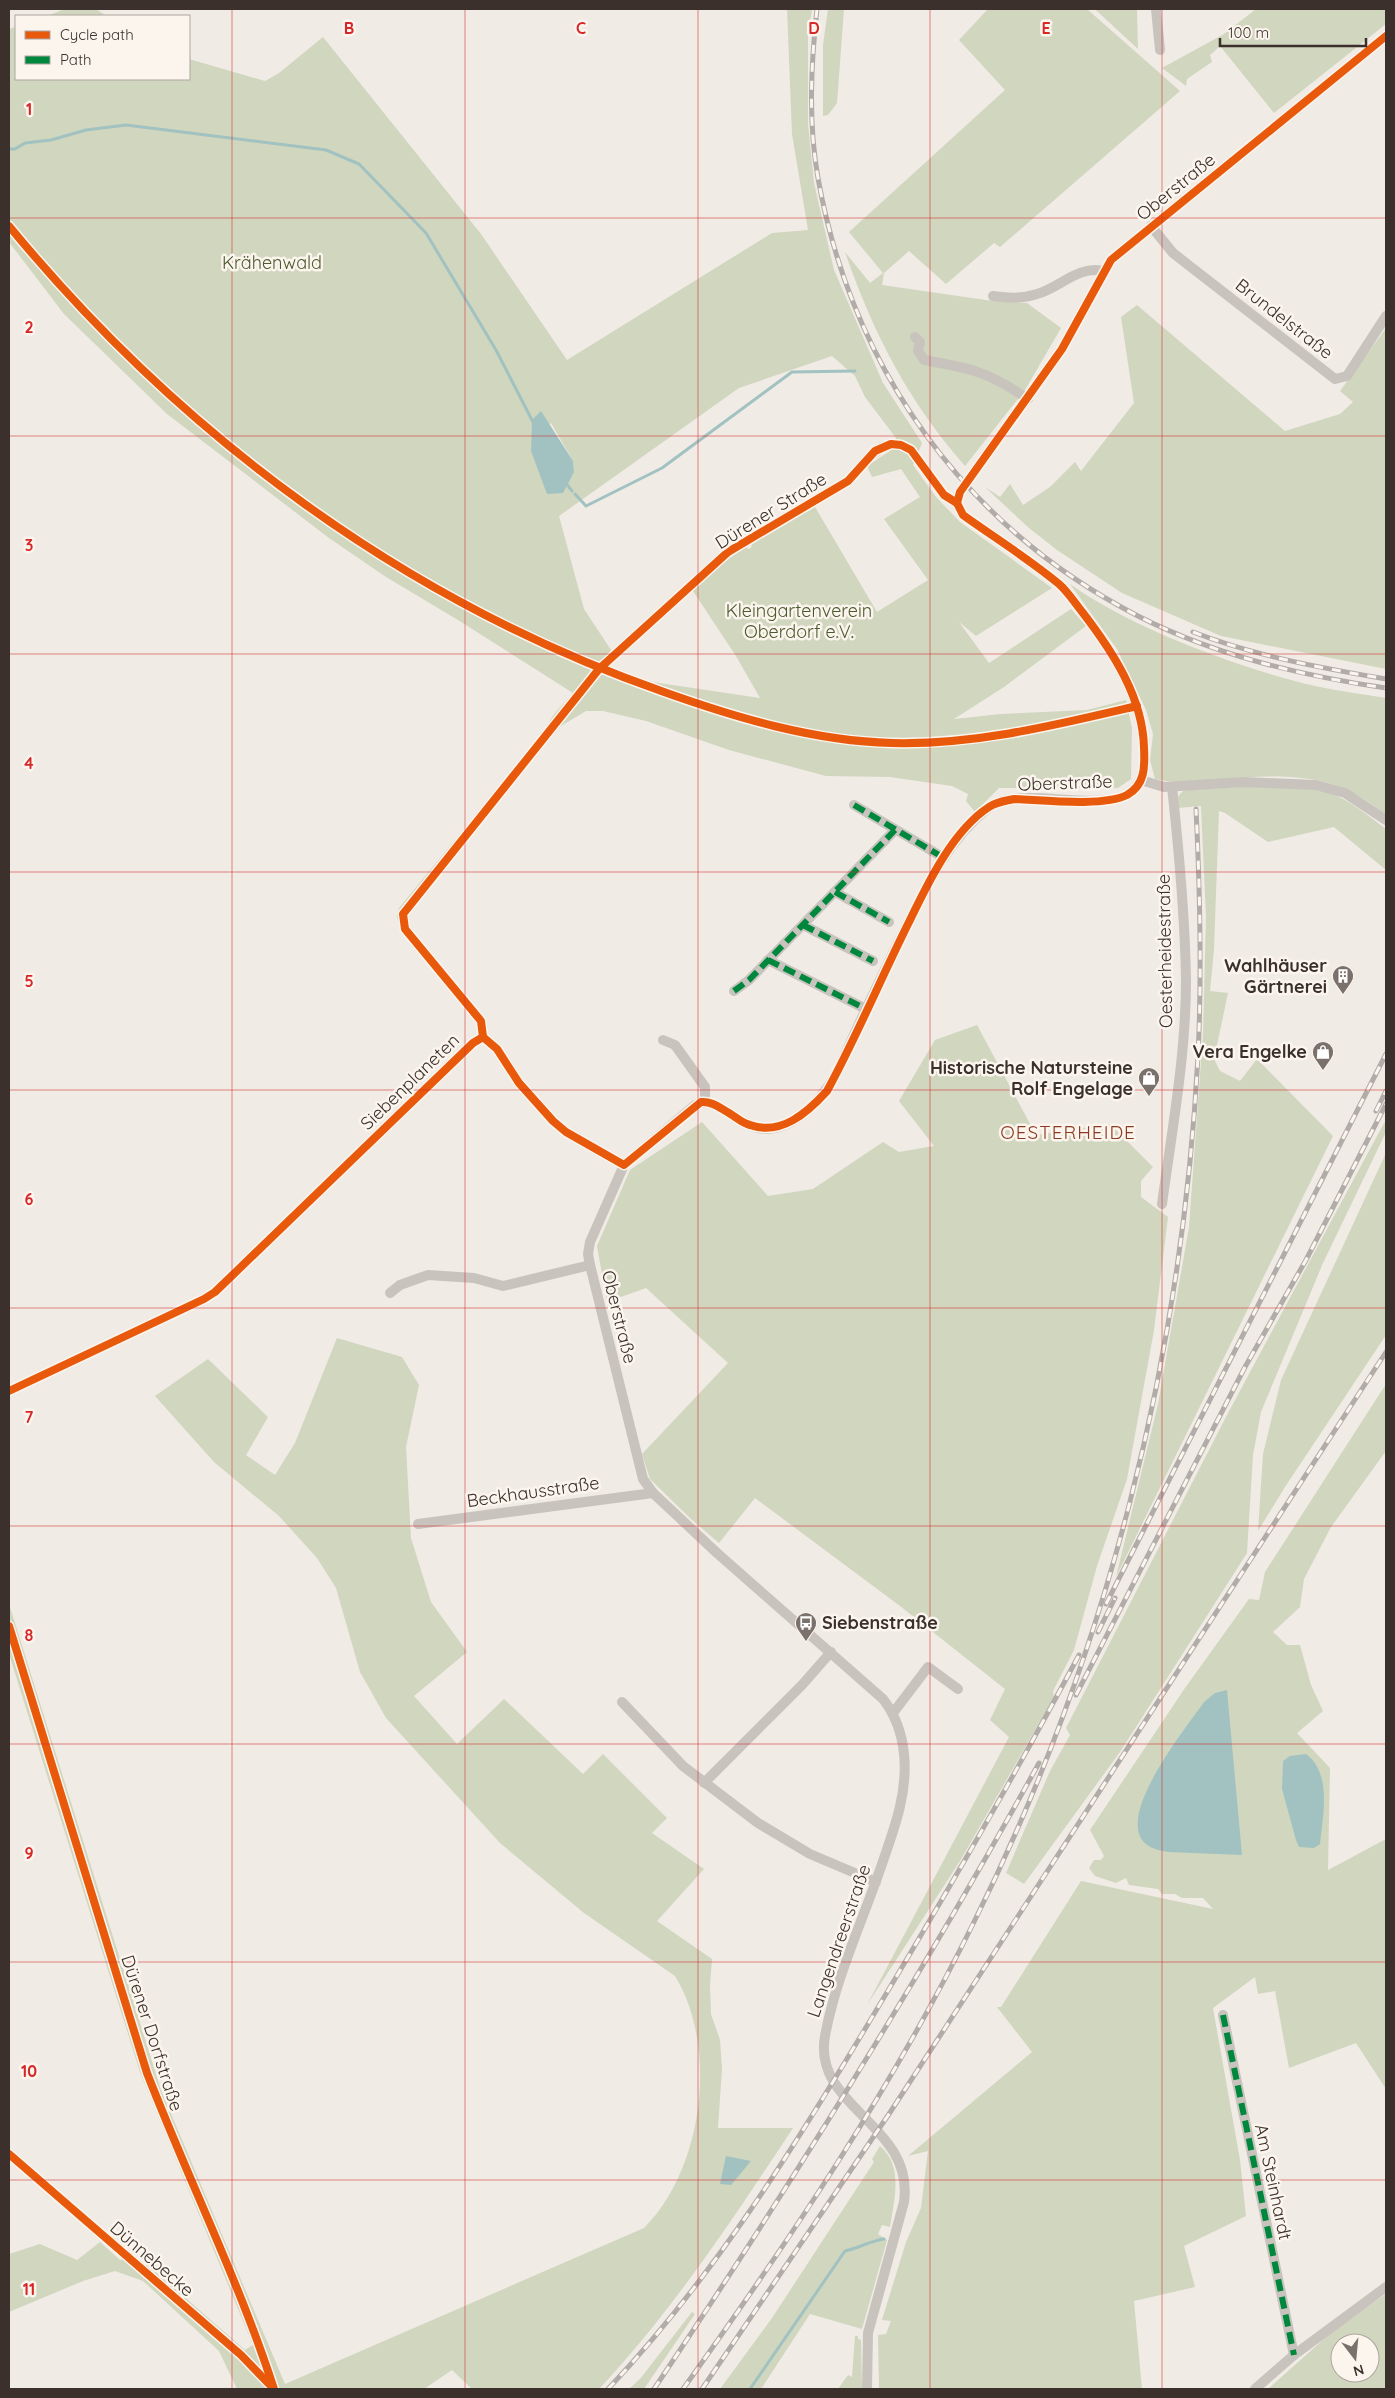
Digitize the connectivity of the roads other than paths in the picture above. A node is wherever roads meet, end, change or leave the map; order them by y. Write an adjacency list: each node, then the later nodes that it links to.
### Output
1 (1156, 9): 3 (street)
2 (1386, 36): 4 (street, Oberstraße)
3 (1160, 50)
4 (1152, 226): 5 (street, Oberstraße); 7 (street, Brundelstraße)
5 (1103, 271): 6 (street); 9 (street, Oberstraße)
6 (993, 296)
7 (1386, 316)
8 (915, 337): 9 (street)
9 (1028, 399): 10 (street, Oberstraße)
10 (957, 503): 11 (street, Dürener Straße); 12 (street)
11 (599, 668)
12 (1141, 780): 13 (street); 17 (street, Oberstraße)
13 (1172, 787): 15 (street); 28 (street, Oesterheidestraße)
14 (854, 806): 16 (street)
15 (1386, 820)
16 (895, 830): 17 (street); 18 (street)
17 (944, 858): 20 (street, Oberstraße)
18 (835, 892): 19 (street); 20 (street)
19 (803, 925): 21 (street); 22 (street)
20 (906, 928): 24 (street, Oberstraße)
21 (768, 960): 23 (street); 24 (street)
22 (873, 961)
23 (734, 991)
24 (866, 1009): 26 (street, Oberstraße)
25 (663, 1040): 26 (street)
26 (705, 1102): 27 (street, Oberstraße)
27 (624, 1165): 29 (street, Oberstraße); 31 (street, Siebenplaneten)
28 (1162, 1204)
29 (590, 1265): 30 (street); 32 (street, Oberstraße)
30 (390, 1294)
31 (9, 1391)
32 (653, 1493): 33 (street, Beckhausstraße); 34 (street, Oberstraße)
33 (418, 1524)
34 (717, 1553): 36 (street, Langendreerstraße)
35 (9, 1626): 46 (street, Dürener Dorfstraße)
36 (831, 1652): 39 (street, Langendreerstraße); 40 (street)
37 (958, 1689): 39 (street)
38 (622, 1702): 40 (street)
39 (893, 1713): 41 (street, Langendreerstraße)
40 (704, 1783): 41 (street)
41 (876, 1882): 47 (street, Langendreerstraße)
42 (1223, 2016): 45 (street, Am Steinhardt)
43 (9, 2154): 46 (street, Dünnebecke)
44 (1386, 2287): 45 (street)
45 (1294, 2354): 48 (street)
46 (274, 2389)
47 (867, 2389)
48 (1255, 2389)

